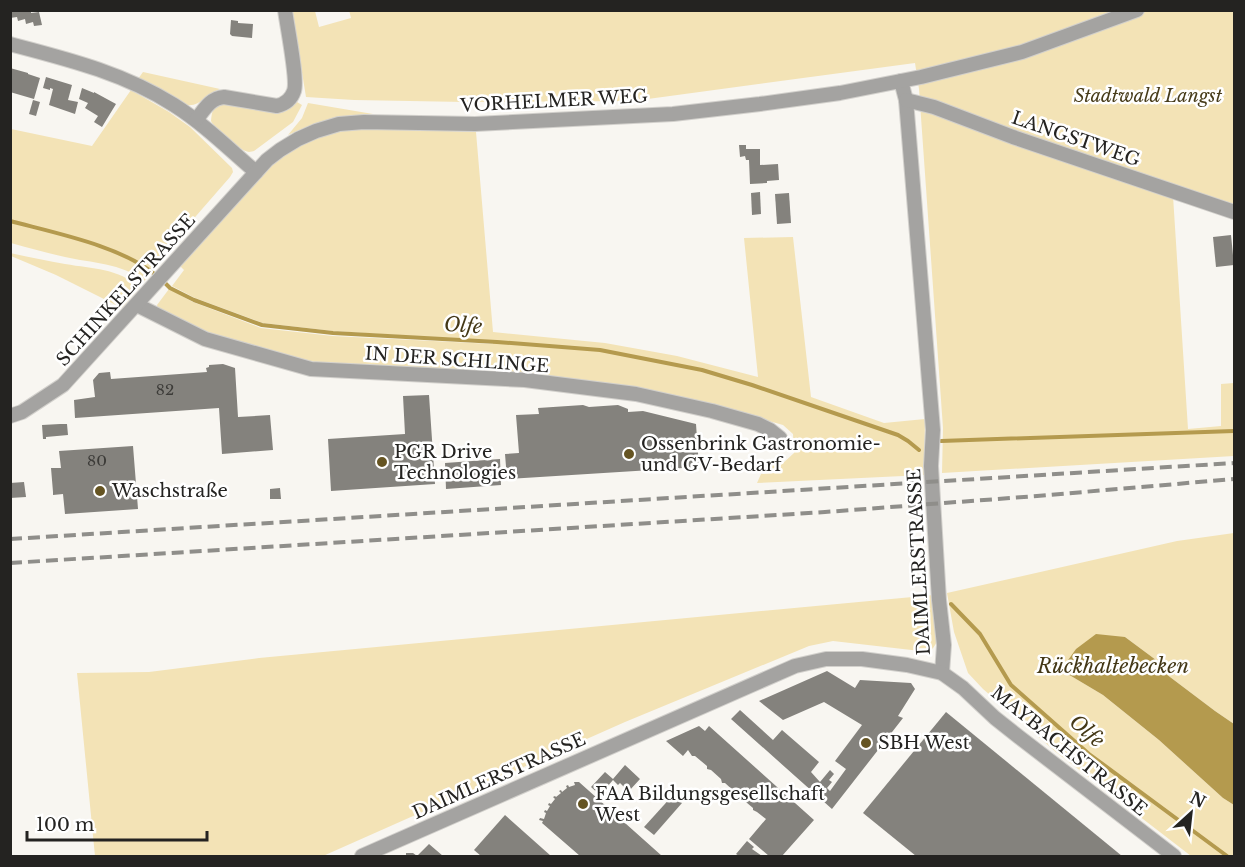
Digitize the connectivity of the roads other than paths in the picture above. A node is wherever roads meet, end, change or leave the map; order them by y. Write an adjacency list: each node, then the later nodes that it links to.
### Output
1 (285, 10): 6 (street)
2 (1137, 10): 4 (street, VORHELMER WEG)
3 (10, 44): 6 (street)
4 (901, 81): 5 (street, DAIMLERSTRASSE); 7 (street, VORHELMER WEG)
5 (906, 100): 8 (street, LANGSTWEG); 12 (street, DAIMLERSTRASSE)
6 (196, 120): 7 (street)
7 (256, 172): 9 (street, SCHINKELSTRASSE)
8 (1234, 212)
9 (137, 305): 10 (street, SCHINKELSTRASSE); 11 (street, IN DER SCHLINGE)
10 (10, 416)
11 (780, 438)
12 (942, 673): 13 (street, DAIMLERSTRASSE); 14 (street, MAYBACHSTRASSE)
13 (365, 856)
14 (1174, 856)

